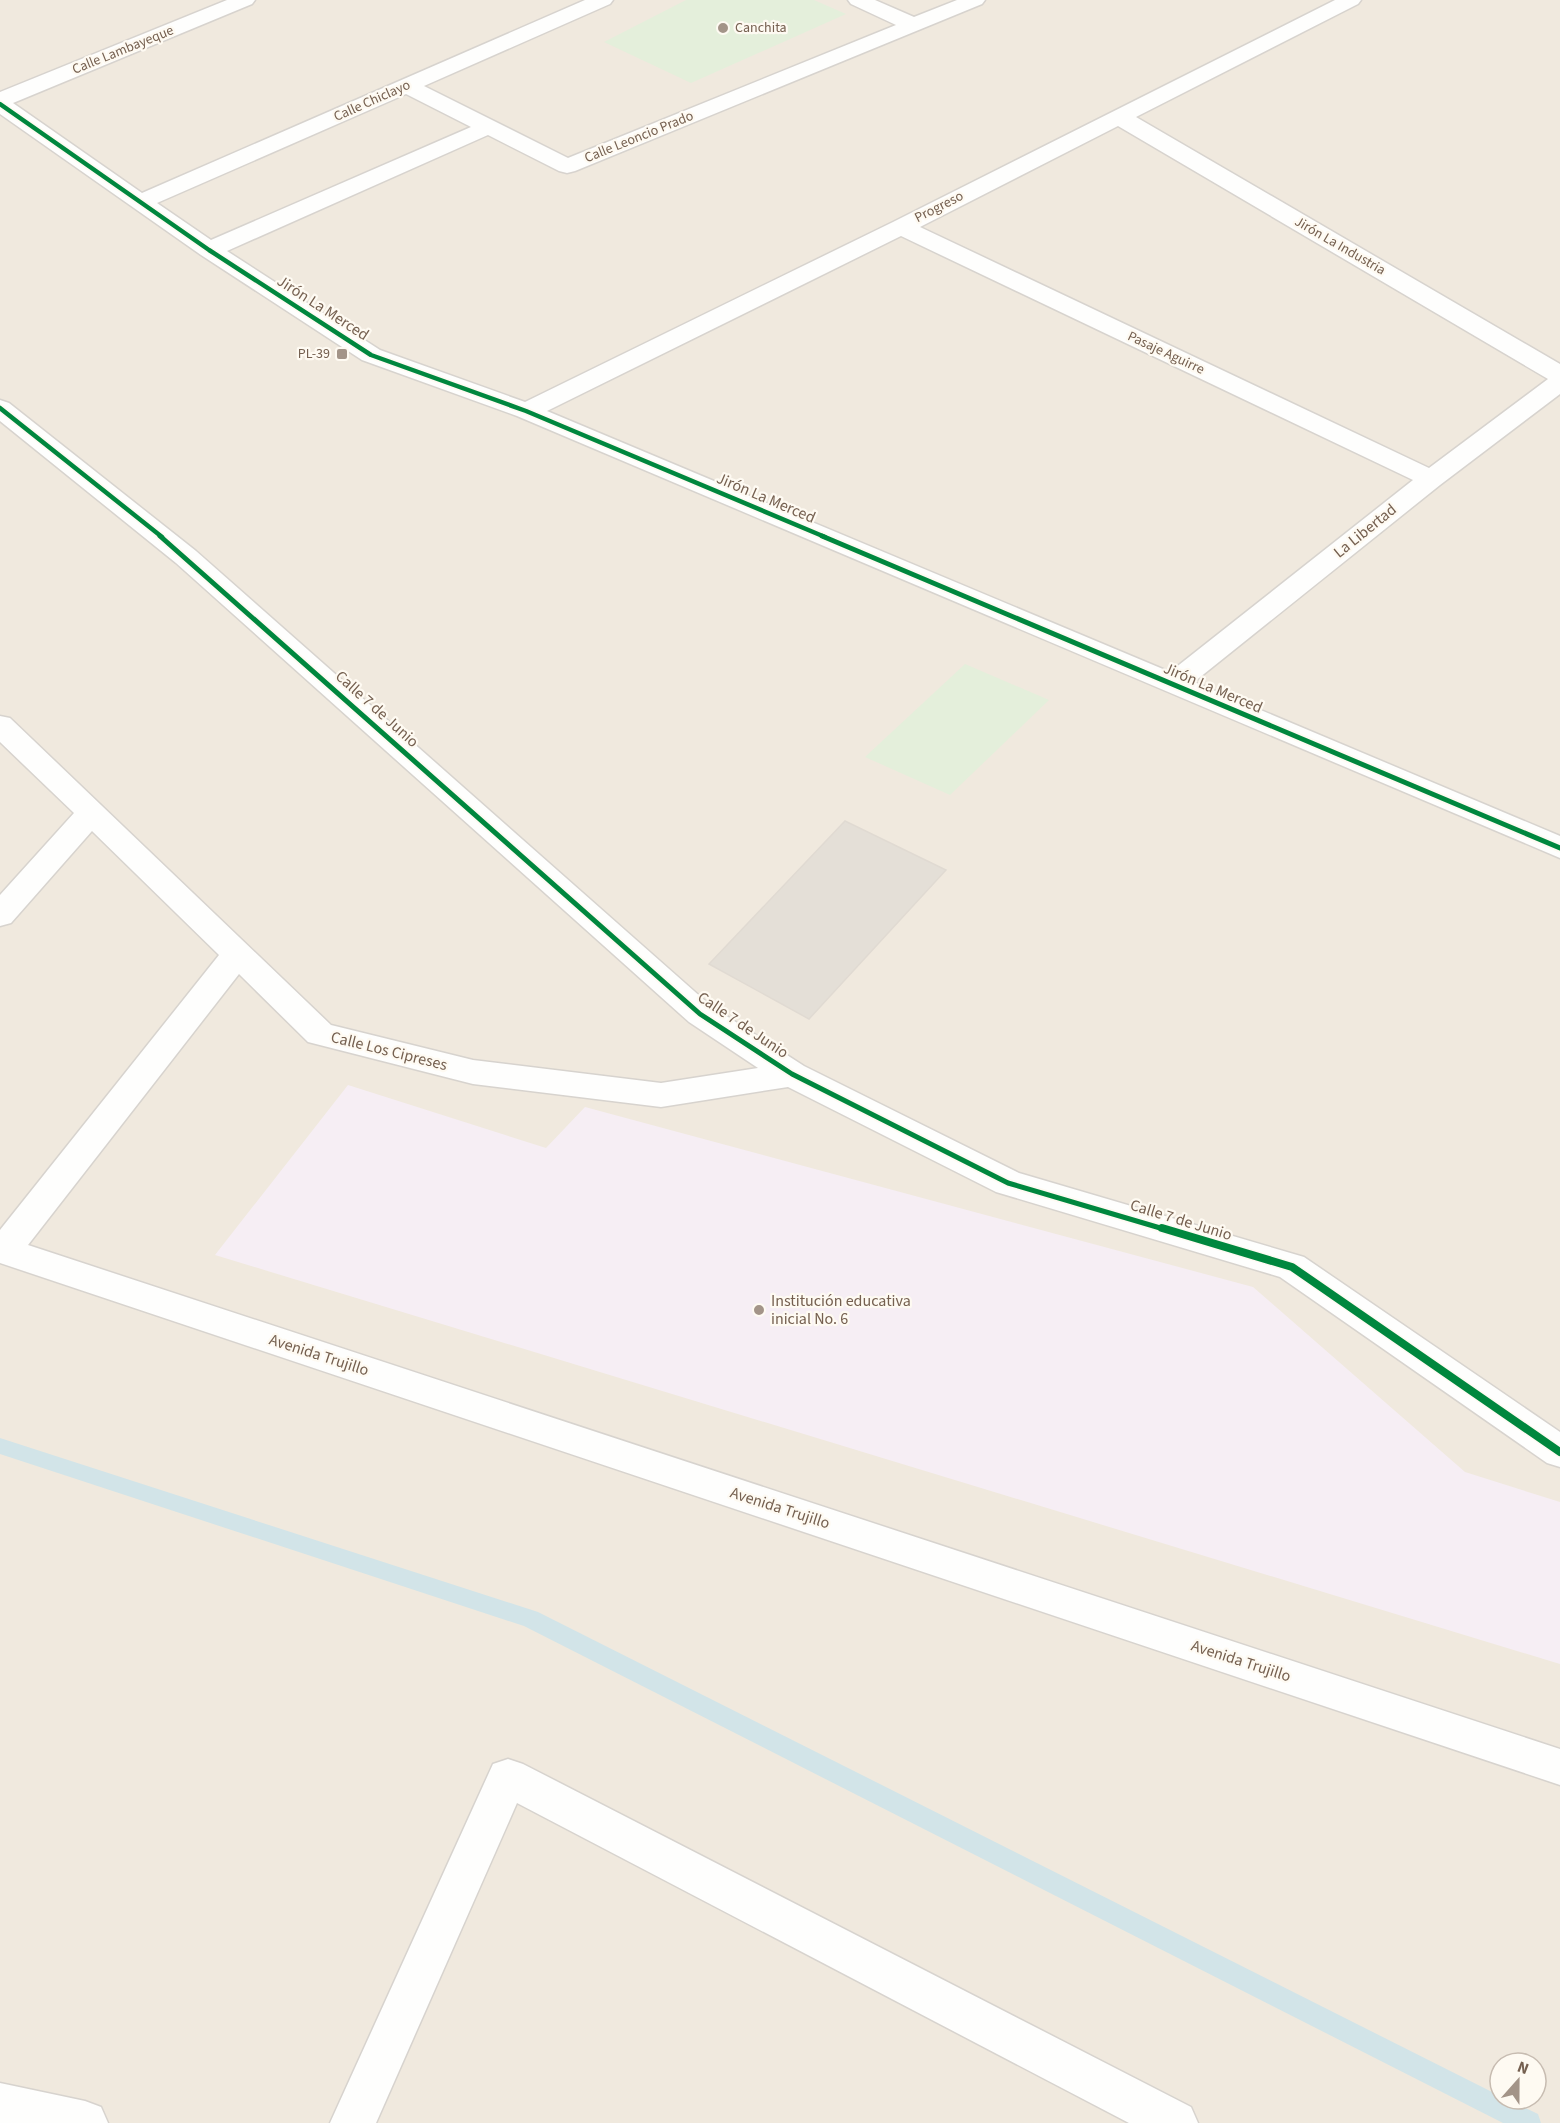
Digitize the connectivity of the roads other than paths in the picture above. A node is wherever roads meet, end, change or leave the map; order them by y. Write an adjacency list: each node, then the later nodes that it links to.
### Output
1 (245, 0): 8 (street, Calle Lambayeque)
2 (603, 0): 7 (street, Calle Chiclayo)
3 (858, 0): 6 (street)
4 (975, 0): 6 (street, Calle Leoncio Prado)
5 (1351, 0): 9 (street, Progreso)
6 (914, 25): 10 (street, Calle Leoncio Prado)
7 (407, 86): 10 (street, Calle Leoncio Prado); 11 (street, Calle Chiclayo)
8 (0, 102): 11 (street, Jirón La Merced)
9 (1119, 117): 12 (street, Progreso); 14 (street, Jirón La Industria)
10 (489, 128): 13 (street)
11 (140, 202): 13 (street, Jirón La Merced)
12 (901, 227): 17 (street, Progreso); 18 (street, Pasaje Aguirre)
13 (209, 250): 17 (street, Jirón La Merced)
14 (1560, 375)
15 (1560, 382): 18 (street, La Libertad)
16 (0, 408): 25 (street, Calle 7 de Junio)
17 (526, 411): 19 (street, Jirón La Merced)
18 (1431, 479): 19 (street, La Libertad)
19 (1172, 685): 22 (street, Jirón La Merced)
20 (0, 725): 21 (street, Calle Los Cipreses)
21 (91, 813): 23 (street); 24 (street, Calle Los Cipreses)
22 (1560, 848)
23 (0, 915)
24 (237, 954): 25 (street, Calle Los Cipreses); 26 (street)
25 (792, 1074): 27 (street, Calle 7 de Junio)
26 (2, 1250): 28 (street, Avenida Trujillo)
27 (1560, 1452)
28 (1560, 1767)
29 (0, 2105): 30 (street)
30 (85, 2123)
31 (354, 2123): 32 (street)
32 (1175, 2123)

